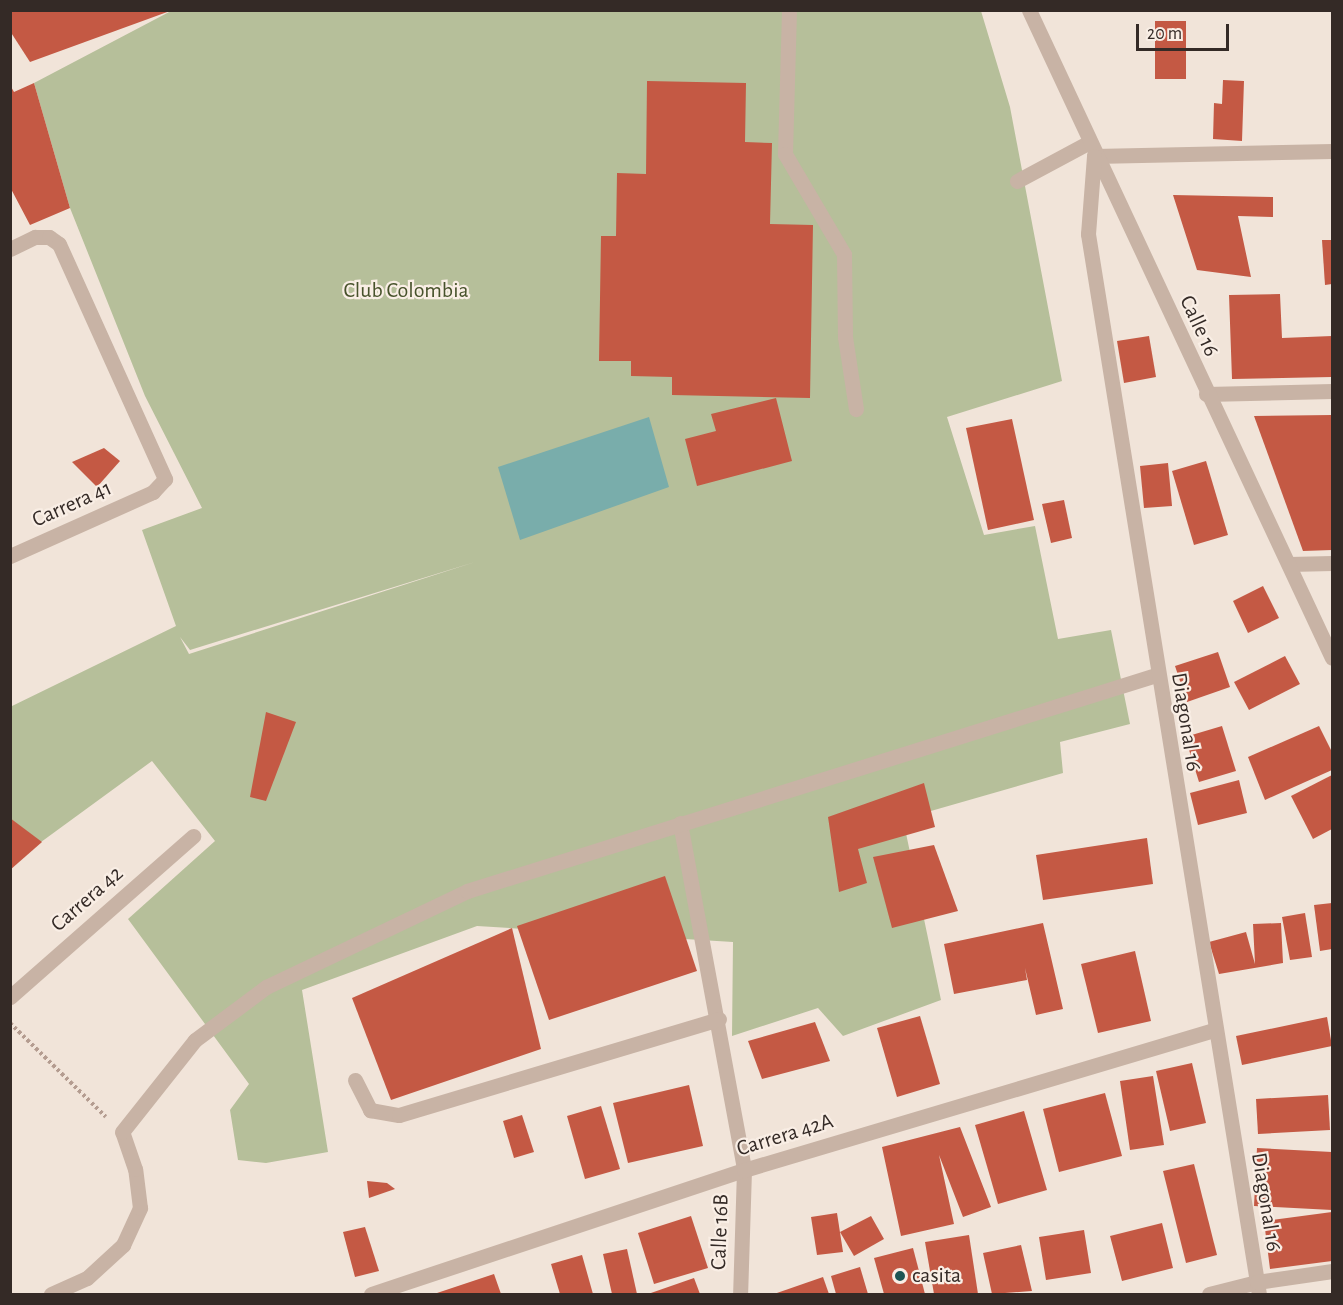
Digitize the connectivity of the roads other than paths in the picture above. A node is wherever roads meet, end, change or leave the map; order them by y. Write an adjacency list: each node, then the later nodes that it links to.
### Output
1 (1029, 10): 3 (street, Calle 16)
2 (787, 14): 9 (street)
3 (1090, 150): 4 (street); 5 (street); 8 (street, Calle 16); 14 (street, Diagonal 16)
4 (1332, 151)
5 (1017, 181)
6 (10, 249): 10 (street, Carrera 41)
7 (1332, 391): 8 (street)
8 (1206, 394): 12 (street, Calle 16)
9 (856, 409)
10 (10, 556)
11 (1332, 563): 12 (street)
12 (1289, 564): 13 (street, Calle 16)
13 (1332, 658)
14 (1156, 675): 15 (street); 19 (street, Diagonal 16)
15 (680, 822): 18 (street, Calle 16B); 24 (street)
16 (193, 836): 17 (street, Carrera 42)
17 (10, 996)
18 (719, 1019): 20 (street); 21 (street, Calle 16B)
19 (1215, 1030): 21 (street, Carrera 42A); 23 (street, Diagonal 16)
20 (355, 1080)
21 (744, 1170): 25 (street, Carrera 42A); 26 (street, Calle 16B)
22 (1332, 1271): 23 (street)
23 (1258, 1288): 27 (street)
24 (51, 1294)
25 (371, 1294)
26 (740, 1294)
27 (1209, 1294)

